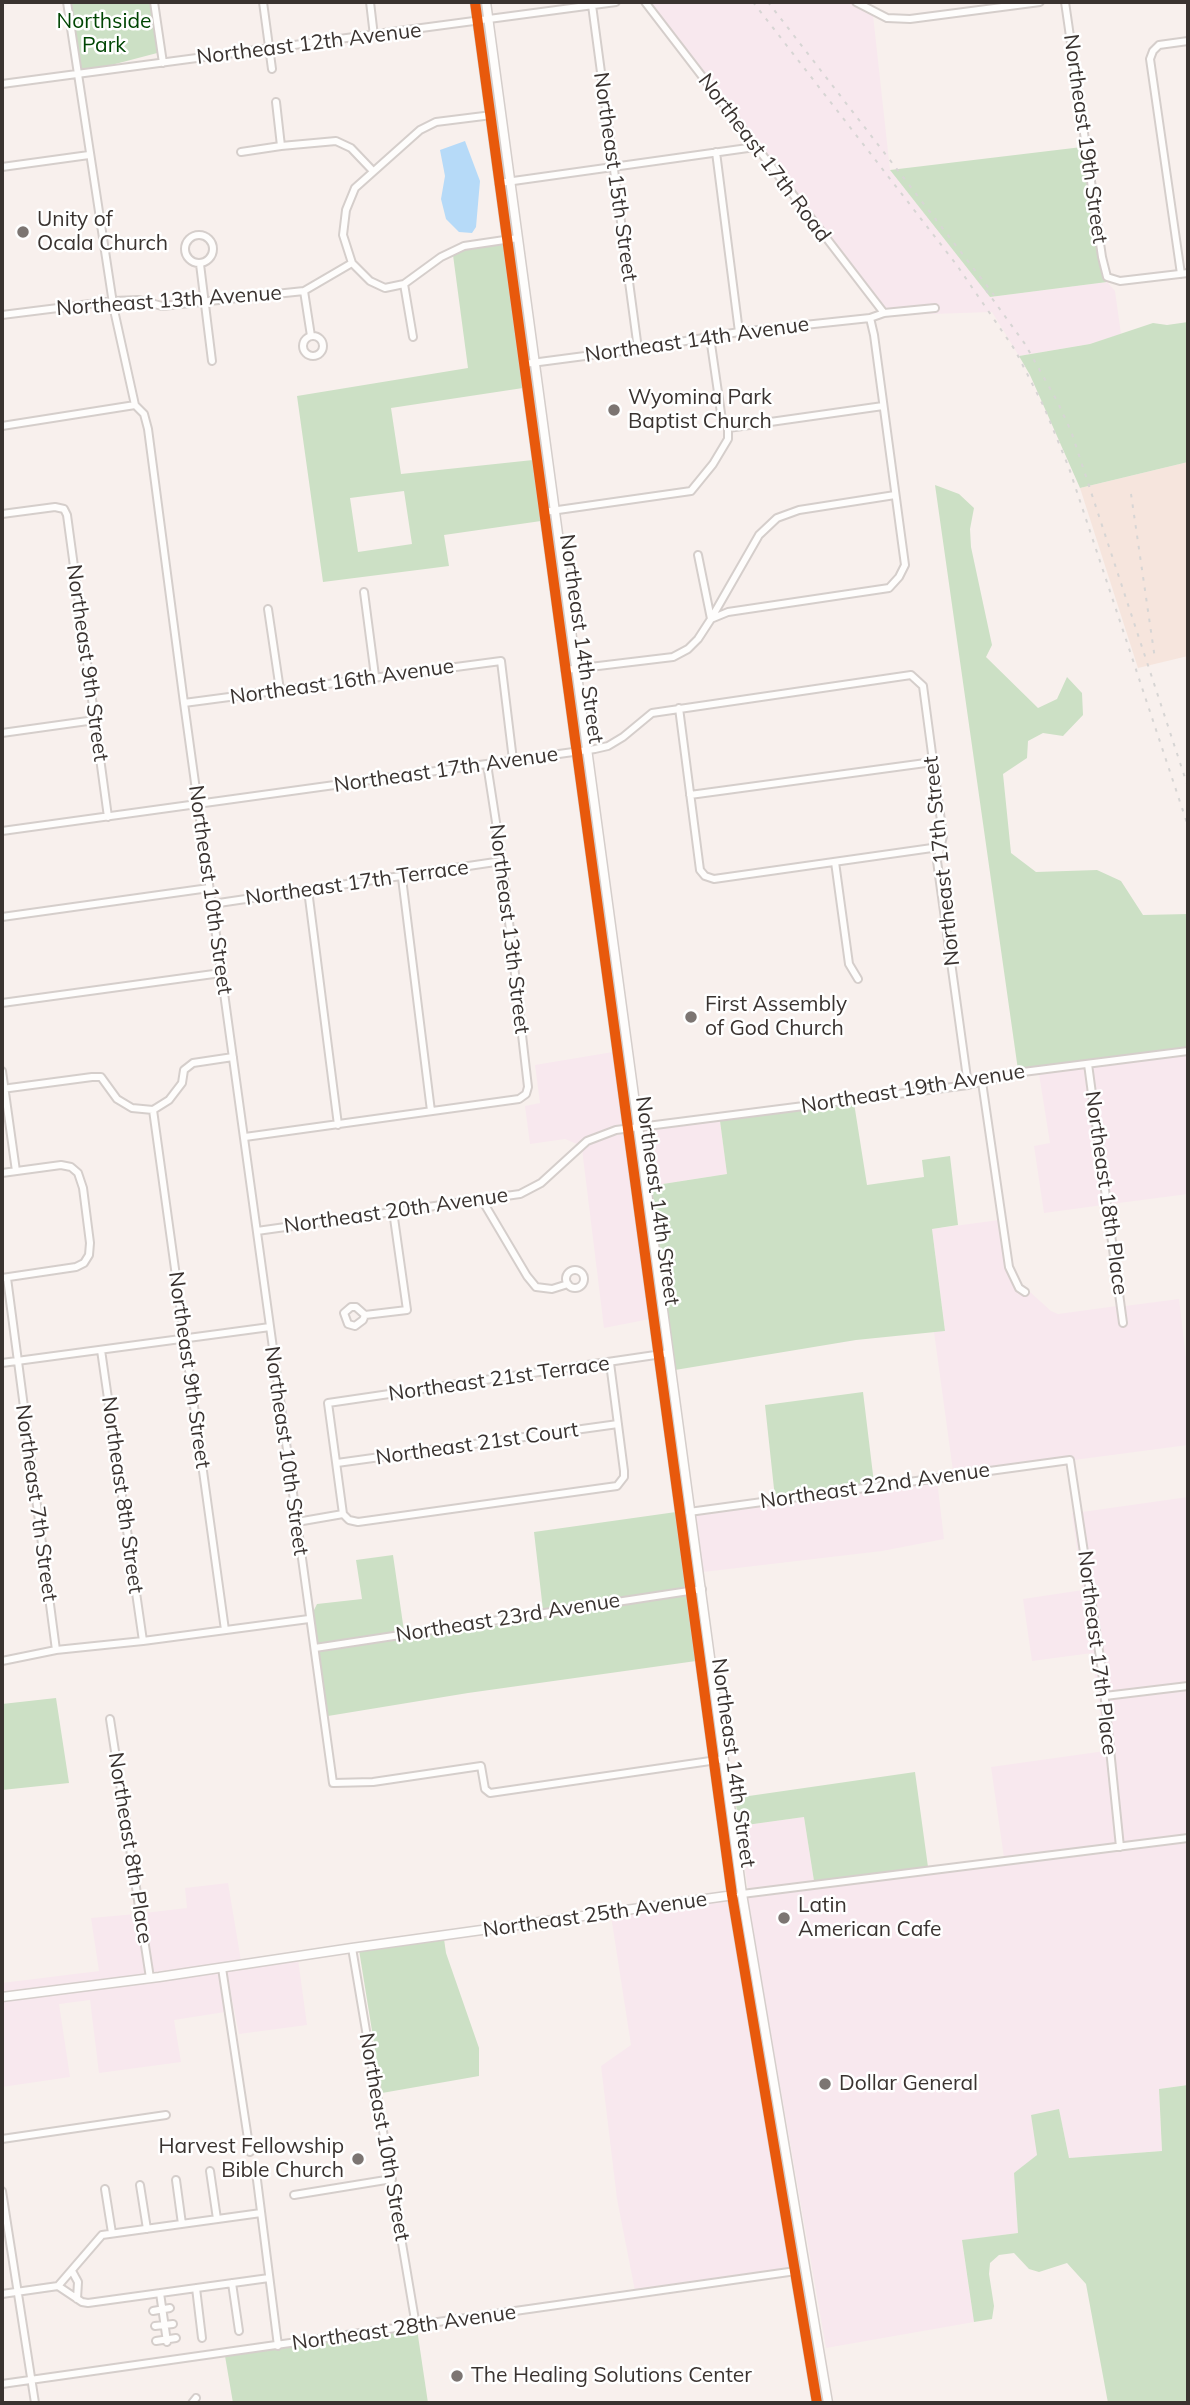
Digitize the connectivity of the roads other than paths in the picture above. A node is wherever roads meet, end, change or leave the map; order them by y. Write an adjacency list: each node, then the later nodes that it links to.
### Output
1 (67, 2): 21 (street, Northeast 10th Street)
2 (155, 2): 19 (street)
3 (263, 2): 18 (street)
4 (370, 2): 16 (street)
5 (475, 2): 15 (main road, Northeast 14th Street)
6 (486, 2): 14 (main road, Northeast 14th Street)
7 (616, 2): 12 (street, Northeast 12th Avenue)
8 (645, 2): 27 (street, Northeast 17th Road)
9 (856, 2): 13 (street)
10 (1040, 2): 13 (street)
11 (1065, 2): 40 (street, Northeast 19th Street)
12 (592, 5): 14 (street, Northeast 12th Avenue); 31 (street, Northeast 15th Street)
13 (869, 6)
14 (488, 20): 15 (street, Northeast 12th Avenue); 24 (main road, Northeast 14th Street)
15 (477, 22): 16 (street, Northeast 12th Avenue); 25 (main road, Northeast 14th Street)
16 (374, 36): 18 (street, Northeast 12th Avenue)
17 (1188, 41): 40 (street)
18 (269, 49): 19 (street, Northeast 12th Avenue); 20 (street)
19 (163, 62): 21 (street, Northeast 12th Avenue)
20 (272, 69)
21 (77, 74): 22 (street, Northeast 12th Avenue); 30 (street, Northeast 10th Street)
22 (2, 84)
23 (276, 102): 26 (street)
24 (501, 114): 25 (street); 34 (main road, Northeast 14th Street)
25 (490, 116): 33 (street); 35 (main road, Northeast 14th Street)
26 (281, 146): 28 (street); 33 (street)
27 (755, 147): 29 (street); 46 (street, Northeast 17th Road)
28 (241, 152)
29 (716, 152): 31 (street); 49 (street)
30 (89, 155): 32 (street); 43 (street, Northeast 10th Street)
31 (614, 166): 34 (street); 53 (street, Northeast 15th Street)
32 (2, 167)
33 (372, 170): 38 (street)
34 (510, 182): 35 (street); 36 (main road, Northeast 14th Street)
35 (499, 183): 37 (main road, Northeast 14th Street)
36 (518, 238): 37 (street); 55 (main road, Northeast 14th Street)
37 (507, 239): 41 (street); 56 (main road, Northeast 14th Street)
38 (352, 263): 41 (street); 42 (street, Northeast 13th Avenue)
39 (200, 264): 39 (street); 44 (street)
40 (1184, 273)
41 (404, 284): 51 (street)
42 (304, 291): 44 (street, Northeast 13th Avenue); 50 (street)
43 (114, 300): 44 (street, Northeast 13th Avenue); 47 (street, Northeast 13th Avenue); 57 (street, Northeast 10th Street)
44 (204, 302): 54 (street)
45 (934, 308): 46 (street)
46 (884, 313): 48 (street)
47 (2, 315)
48 (870, 318): 49 (street, Northeast 14th Avenue); 58 (street)
49 (739, 332): 52 (street, Northeast 14th Avenue)
50 (311, 336)
51 (413, 337)
52 (710, 337): 53 (street, Northeast 14th Avenue); 60 (street)
53 (638, 349): 55 (street, Northeast 14th Avenue)
54 (212, 361)
55 (535, 362): 56 (street, Northeast 14th Avenue); 62 (main road, Northeast 14th Street)
56 (524, 364): 63 (main road, Northeast 14th Street)
57 (135, 405): 59 (street); 74 (street, Northeast 10th Street)
58 (883, 407): 60 (street); 61 (street)
59 (2, 426)
60 (728, 428): 62 (street)
61 (895, 495): 68 (street); 68 (street)
62 (555, 511): 63 (street); 69 (main road, Northeast 14th Street)
63 (544, 512): 70 (main road, Northeast 14th Street)
64 (2, 514): 76 (street, Northeast 9th Street)
65 (698, 555): 68 (street)
66 (365, 592): 71 (street)
67 (268, 609): 73 (street)
68 (711, 619): 69 (street)
69 (576, 669): 70 (street); 78 (main road, Northeast 14th Street)
70 (565, 670): 79 (main road, Northeast 14th Street)
71 (376, 676): 73 (street, Northeast 16th Avenue); 80 (street, Northeast 16th Avenue)
72 (919, 681): 75 (street, Northeast 17th Avenue); 81 (street, Northeast 17th Street)
73 (280, 690): 74 (street, Northeast 16th Avenue)
74 (184, 703): 84 (street, Northeast 10th Street)
75 (679, 708): 78 (street, Northeast 17th Avenue); 83 (street)
76 (95, 720): 77 (street); 85 (street, Northeast 9th Street)
77 (2, 733)
78 (588, 750): 79 (street, Northeast 17th Avenue); 108 (main road, Northeast 14th Street)
79 (577, 752): 80 (street, Northeast 17th Avenue); 109 (main road, Northeast 14th Street)
80 (513, 760): 82 (street, Northeast 17th Avenue)
81 (933, 762): 83 (street); 87 (street, Northeast 17th Street)
82 (487, 764): 84 (street, Northeast 17th Avenue); 88 (street, Northeast 13th Street)
83 (690, 794): 89 (street)
84 (198, 804): 85 (street, Northeast 17th Avenue); 91 (street, Northeast 10th Street)
85 (108, 817): 86 (street, Northeast 17th Avenue)
86 (2, 831)
87 (939, 847): 89 (street); 103 (street, Northeast 17th Street)
88 (502, 861): 90 (street, Northeast 17th Terrace); 106 (street, Northeast 13th Street)
89 (835, 862): 96 (street)
90 (402, 878): 92 (street, Northeast 17th Terrace); 106 (street)
91 (209, 888): 93 (street, Northeast 10th Street); 94 (street)
92 (308, 890): 93 (street, Northeast 17th Terrace); 107 (street)
93 (212, 904): 95 (street, Northeast 10th Street)
94 (2, 917)
95 (221, 973): 97 (street); 99 (street, Northeast 10th Street)
96 (858, 979)
97 (2, 1003)
98 (1188, 1051): 100 (street, Northeast 19th Avenue)
99 (233, 1058): 105 (street); 110 (street, Northeast 10th Street)
100 (1088, 1064): 102 (street, Northeast 19th Avenue); 120 (street, Northeast 18th Place)
101 (2, 1072): 104 (street)
102 (982, 1082): 103 (street, Northeast 19th Avenue); 118 (street)
103 (968, 1084): 108 (street, Northeast 19th Avenue)
104 (3, 1088): 105 (street); 111 (street)
105 (153, 1110): 122 (street, Northeast 9th Street)
106 (431, 1111): 107 (street)
107 (338, 1125): 110 (street)
108 (639, 1128): 109 (street, Northeast 20th Avenue); 124 (main road, Northeast 14th Street)
109 (628, 1129): 113 (street, Northeast 20th Avenue); 125 (main road, Northeast 14th Street)
110 (245, 1137): 115 (street, Northeast 10th Street)
111 (16, 1171): 112 (street); 116 (street)
112 (2, 1173)
113 (482, 1200): 114 (street, Northeast 20th Avenue); 117 (street)
114 (393, 1212): 115 (street, Northeast 20th Avenue); 119 (street)
115 (257, 1231): 121 (street, Northeast 10th Street)
116 (4, 1278): 126 (street, Northeast 7th Street)
117 (568, 1284)
118 (1025, 1292)
119 (365, 1315)
120 (1124, 1323)
121 (270, 1327): 122 (street); 135 (street, Northeast 10th Street)
122 (185, 1339): 123 (street); 139 (street, Northeast 9th Street)
123 (101, 1350): 126 (street); 140 (street, Northeast 8th Street)
124 (669, 1353): 125 (street, Northeast 21st Terrace); 132 (main road, Northeast 14th Street)
125 (659, 1355): 128 (street, Northeast 21st Terrace); 133 (main road, Northeast 14th Street)
126 (17, 1361): 127 (street); 142 (street, Northeast 7th Street)
127 (2, 1363)
128 (610, 1363): 129 (street); 131 (street, Northeast 21st Terrace)
129 (618, 1424): 131 (street, Northeast 21st Court); 134 (street)
130 (1070, 1460): 132 (street, Northeast 22nd Avenue); 145 (street, Northeast 17th Place)
131 (337, 1463): 134 (street)
132 (691, 1512): 133 (street, Northeast 22nd Avenue); 136 (main road, Northeast 14th Street)
133 (680, 1513): 137 (main road, Northeast 14th Street)
134 (343, 1514): 135 (street)
135 (297, 1522): 138 (street, Northeast 10th Street)
136 (702, 1589): 137 (street, Northeast 23rd Avenue); 147 (main road, Northeast 14th Street)
137 (691, 1591): 141 (street, Northeast 23rd Avenue); 148 (main road, Northeast 14th Street)
138 (309, 1619): 139 (street); 141 (street, Northeast 10th Street)
139 (225, 1630): 140 (street)
140 (143, 1641): 142 (street)
141 (315, 1648): 148 (street, Northeast 10th Street)
142 (56, 1650): 143 (street)
143 (2, 1661)
144 (1188, 1685): 145 (street)
145 (1105, 1696): 150 (street, Northeast 17th Place)
146 (110, 1718): 155 (street, Northeast 8th Place)
147 (724, 1759): 148 (street); 151 (main road, Northeast 14th Street)
148 (713, 1760): 152 (main road, Northeast 14th Street)
149 (1188, 1838): 150 (street, Northeast 25th Avenue)
150 (1120, 1847): 151 (street, Northeast 25th Avenue)
151 (742, 1894): 152 (main road, Northeast 25th Avenue); 157 (main road, Northeast 14th Street)
152 (732, 1895): 153 (main road, Northeast 25th Avenue); 158 (main road, Northeast 14th Street)
153 (352, 1948): 154 (main road, Northeast 25th Avenue); 166 (street, Northeast 10th Street)
154 (222, 1968): 155 (main road, Northeast 25th Avenue); 161 (street)
155 (150, 1978): 156 (main road, Northeast 25th Avenue)
156 (2, 1997)
157 (769, 2054): 158 (main road); 162 (main road, Northeast 14th Street)
158 (758, 2056): 163 (main road, Northeast 14th Street)
159 (166, 2115): 160 (street)
160 (2, 2139)
161 (250, 2151)
162 (786, 2158): 163 (main road); 178 (main road, Northeast 14th Street)
163 (775, 2161): 180 (main road, Northeast 14th Street)
164 (210, 2171): 174 (street)
165 (256, 2172): 173 (street)
166 (392, 2179): 171 (street); 194 (street, Northeast 10th Street)
167 (176, 2180): 175 (street)
168 (141, 2185): 176 (street)
169 (105, 2189): 177 (street)
170 (2, 2191): 172 (street)
171 (294, 2195)
172 (3, 2209): 185 (street)
173 (261, 2213): 174 (street); 181 (street)
174 (217, 2219): 175 (street)
175 (182, 2224): 176 (street)
176 (147, 2229): 177 (street)
177 (112, 2233): 179 (street)
178 (805, 2270): 180 (street, Northeast 28th Avenue); 205 (main road, Northeast 14th Street)
179 (72, 2271): 183 (street); 188 (street)
180 (794, 2271): 194 (street, Northeast 28th Avenue); 204 (main road, Northeast 14th Street)
181 (269, 2278): 182 (street); 200 (street)
182 (232, 2283): 184 (street); 195 (street)
183 (58, 2286): 185 (street); 188 (street)
184 (196, 2288): 186 (street); 197 (street)
185 (19, 2292): 187 (street); 201 (street)
186 (160, 2293): 188 (street); 189 (street)
187 (2, 2294)
188 (77, 2299)
189 (166, 2309): 190 (street); 192 (street)
190 (153, 2311)
191 (173, 2324): 192 (street)
192 (164, 2325): 193 (street); 199 (street)
193 (155, 2326)
194 (416, 2326): 200 (street, Northeast 28th Avenue)
195 (239, 2331)
196 (176, 2338): 199 (street)
197 (202, 2338)
198 (156, 2341): 199 (street)
199 (167, 2341)
200 (278, 2346): 201 (street, Northeast 28th Avenue)
201 (32, 2380): 202 (street, Northeast 28th Avenue); 203 (street)
202 (2, 2384)
203 (35, 2403)
204 (817, 2403)
205 (828, 2403)

